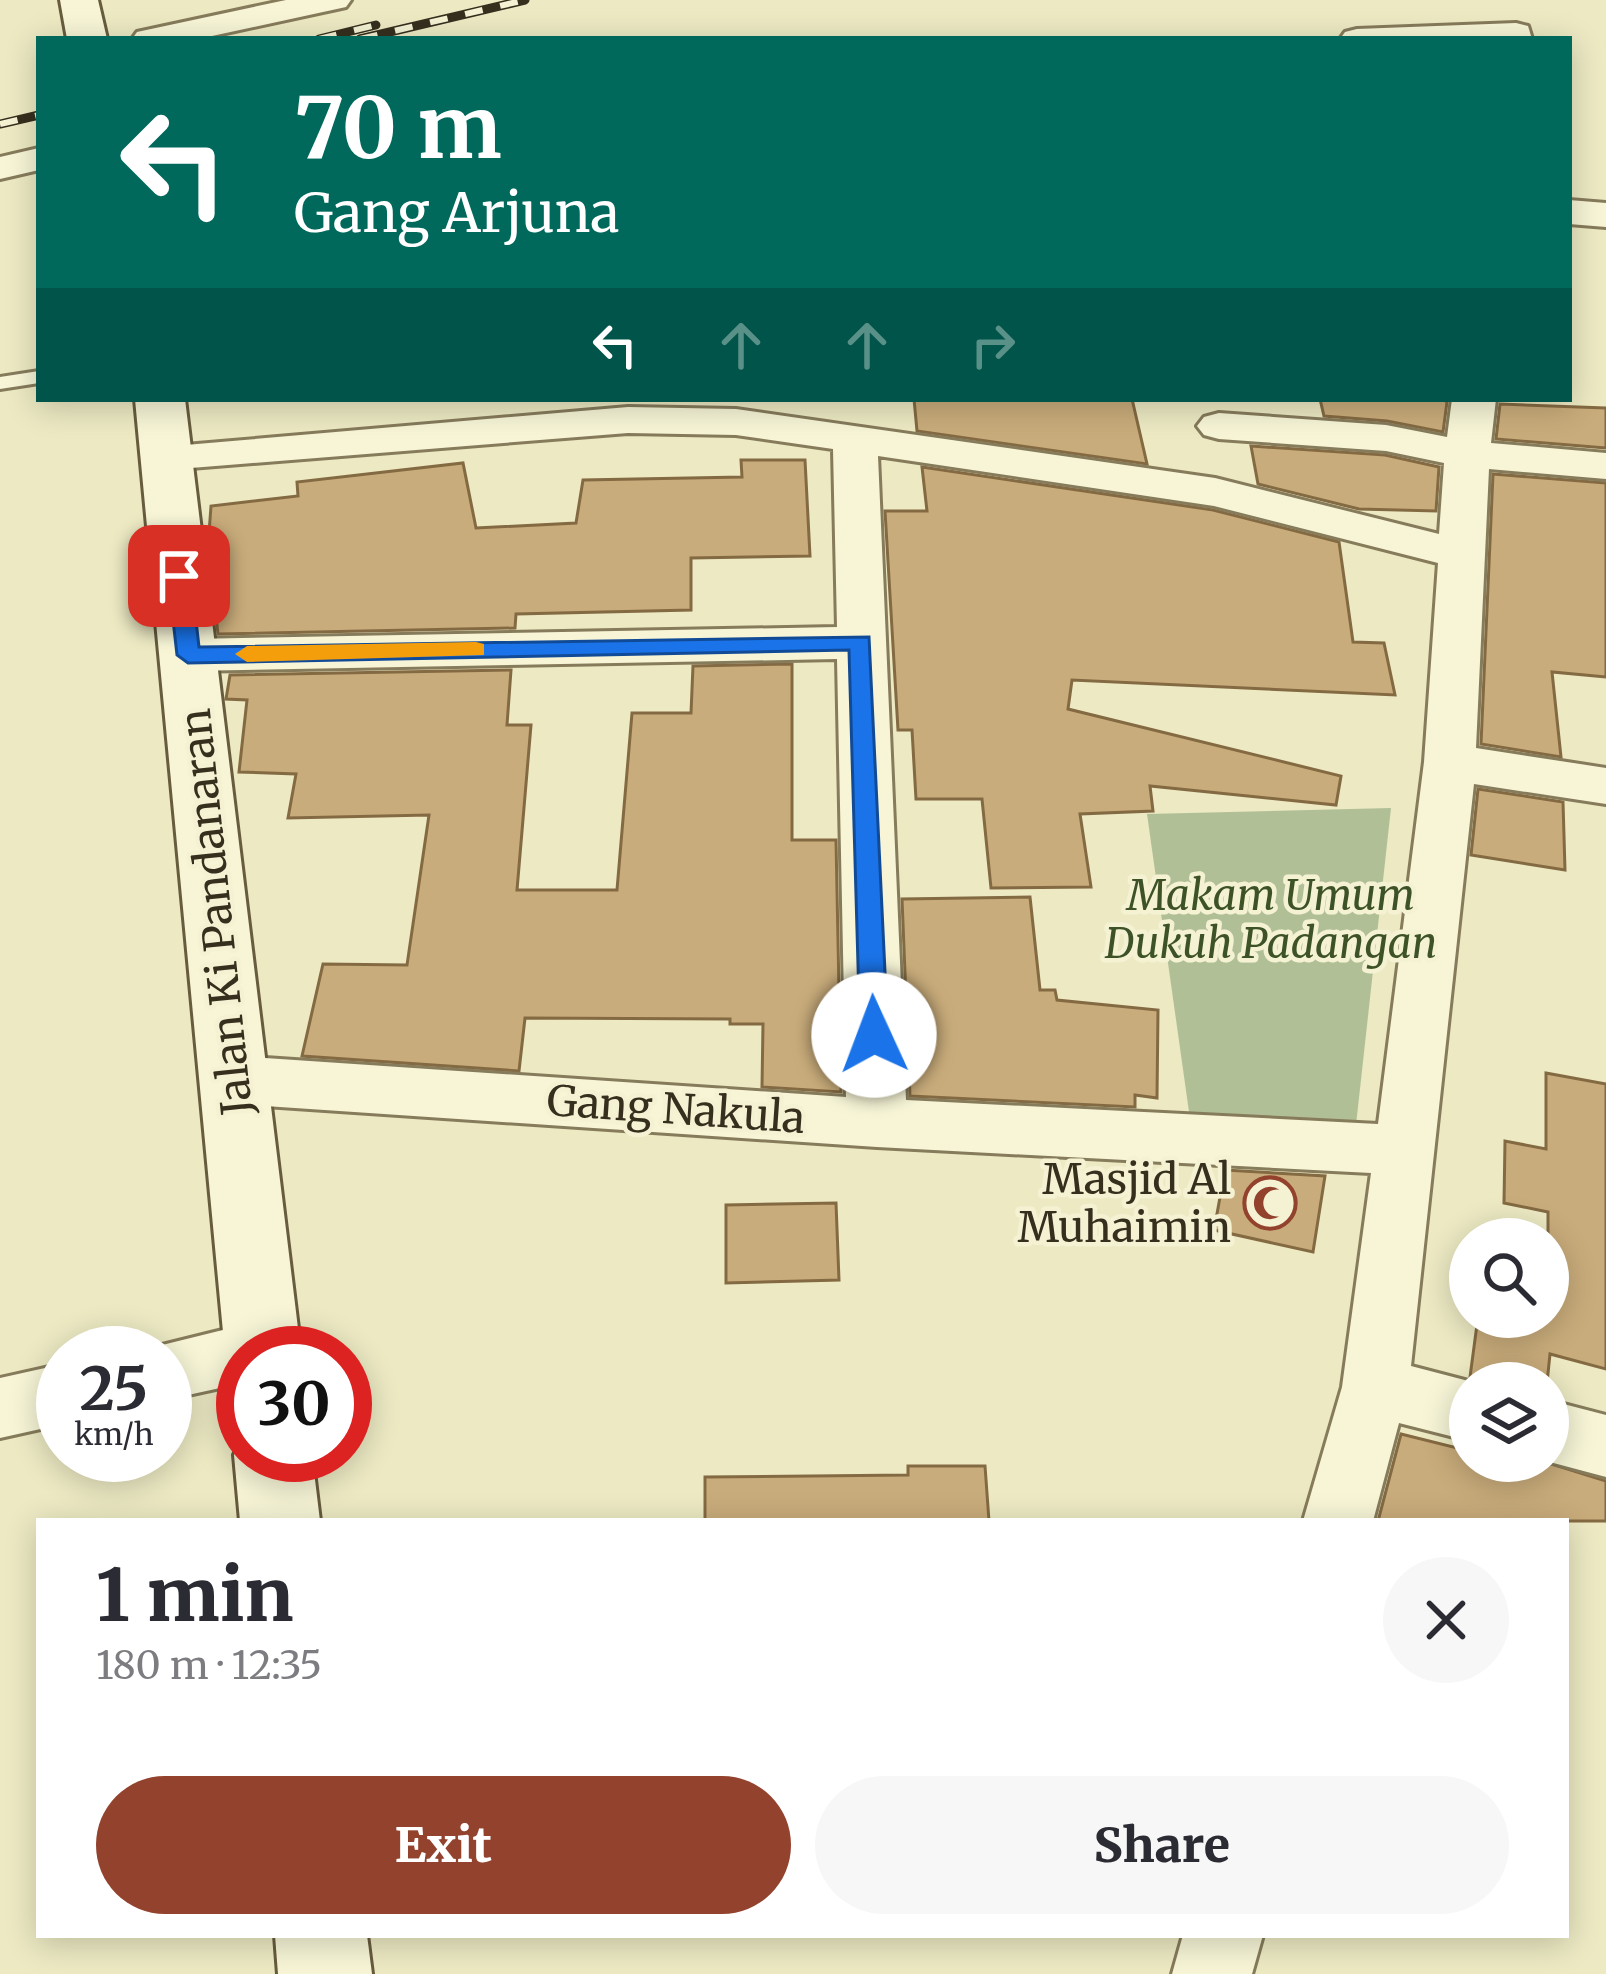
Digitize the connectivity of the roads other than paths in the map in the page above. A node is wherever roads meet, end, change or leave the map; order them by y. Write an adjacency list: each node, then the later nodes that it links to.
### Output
1 (79, 0): 3 (main road)
2 (334, 0): 4 (street)
3 (87, 36)
4 (163, 36)
5 (1400, 36): 6 (street)
6 (1516, 36)
7 (36, 160): 8 (street)
8 (0, 168)
9 (1572, 212): 10 (street)
10 (1606, 215)
11 (36, 377): 12 (lane)
12 (0, 383)
13 (1474, 402): 17 (street)
14 (1218, 412): 17 (street); 19 (street)
15 (163, 428): 16 (street); 23 (main road, Jalan Ki Pandanaran)
16 (856, 438): 19 (street); 22 (street)
17 (1467, 454): 18 (street); 20 (street); 21 (street)
18 (1606, 466)
19 (1226, 495): 20 (street)
20 (1382, 534): 21 (street)
21 (1460, 554): 24 (street)
22 (860, 643): 23 (street); 27 (street)
23 (188, 655): 26 (main road, Jalan Ki Pandanaran)
24 (1450, 762): 25 (street); 28 (street)
25 (1606, 786)
26 (235, 1080): 27 (street, Gang Nakula); 29 (main road, Jalan Ki Pandanaran)
27 (877, 1123): 28 (street, Gang Nakula)
28 (1405, 1150): 30 (street)
29 (251, 1326)
30 (1375, 1387): 32 (street); 38 (street)
31 (36, 1400): 33 (street)
32 (1449, 1406)
33 (0, 1408)
34 (1569, 1436): 35 (street)
35 (1606, 1446)
36 (276, 1482): 37 (main road)
37 (280, 1518)
38 (1339, 1518)
39 (321, 1938): 41 (main road)
40 (1222, 1938): 42 (street)
41 (325, 1974)
42 (1212, 1974)

